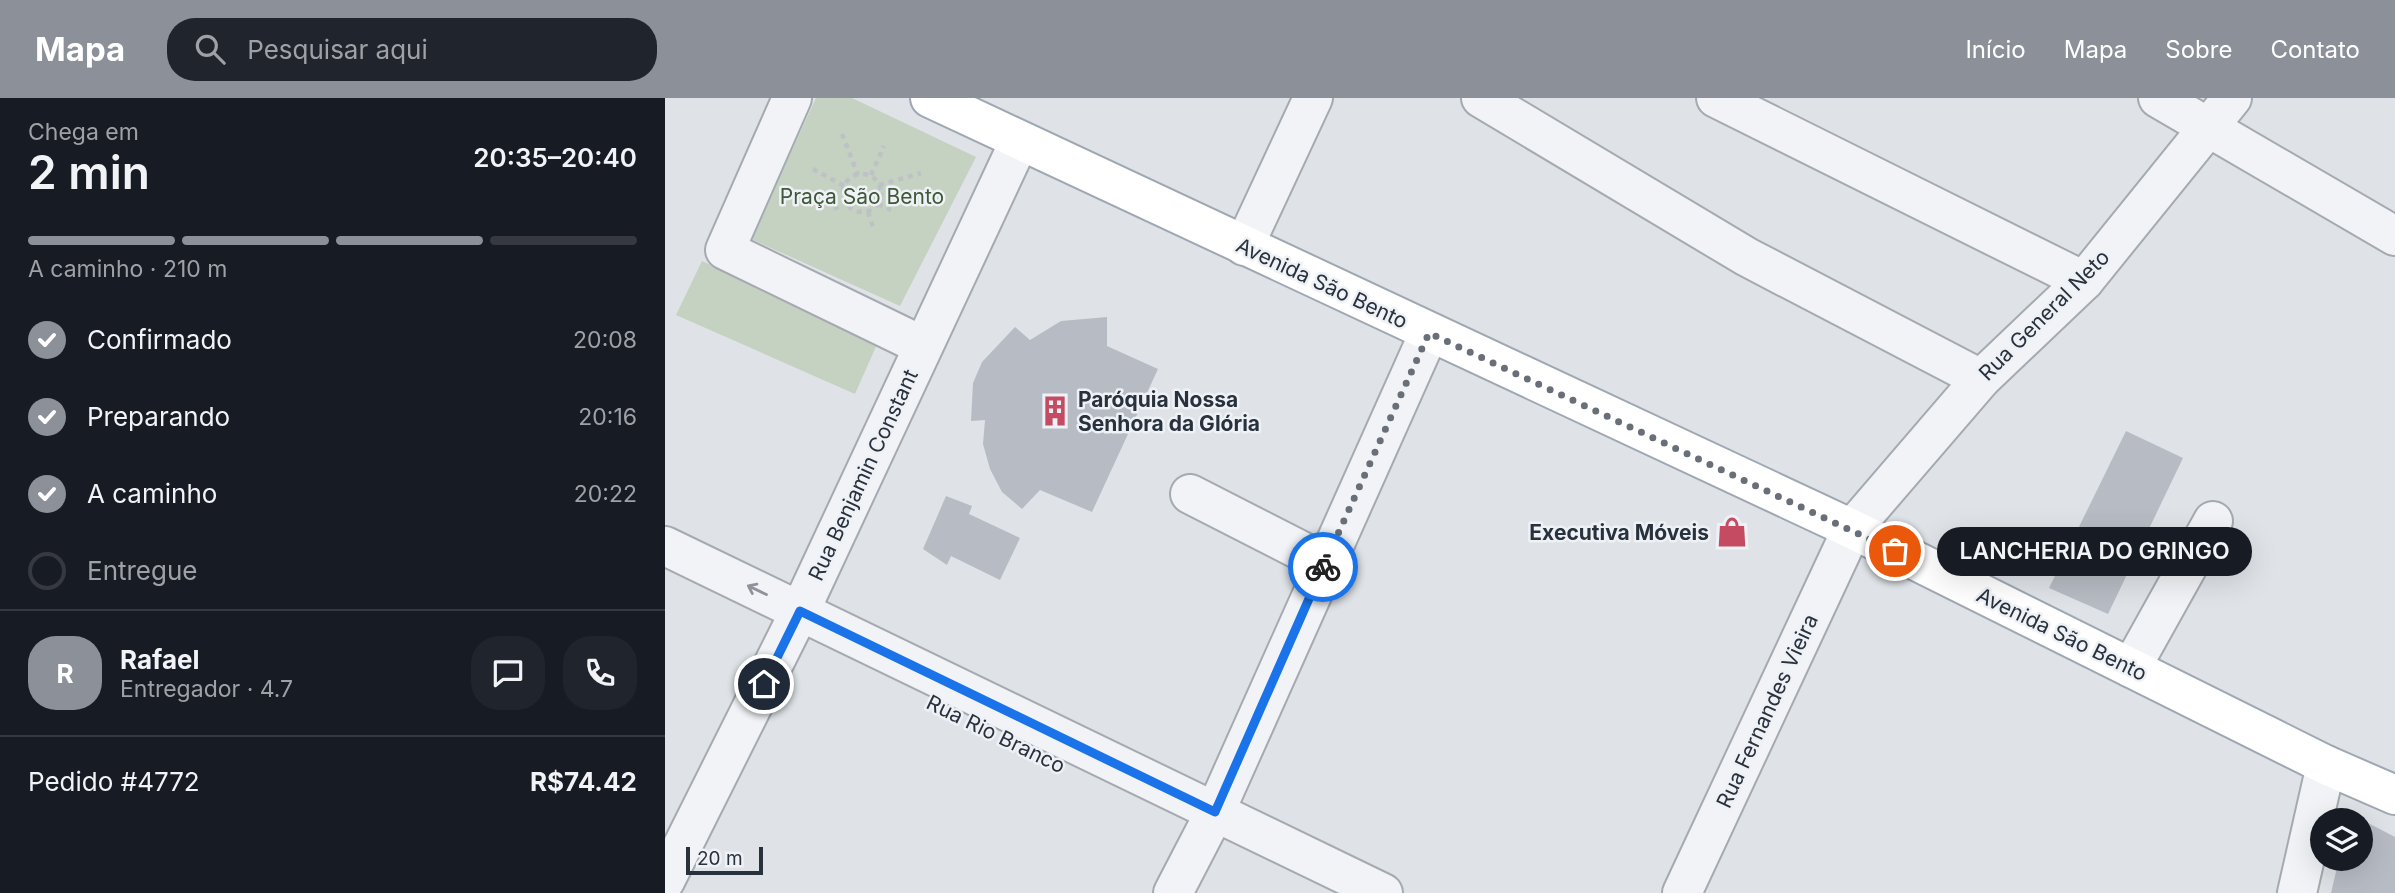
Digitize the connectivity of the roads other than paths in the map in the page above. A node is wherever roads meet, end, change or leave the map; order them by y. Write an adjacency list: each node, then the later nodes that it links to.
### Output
1 (792, 98): 14 (street)
2 (930, 98): 9 (main road, Avenida São Bento)
3 (1313, 98): 11 (street)
4 (1481, 98): 15 (street)
5 (1716, 98): 12 (street)
6 (2158, 98): 8 (street)
7 (2232, 98): 8 (street, Rua General Neto)
8 (2209, 130): 10 (street); 12 (street, Rua General Neto)
9 (1019, 142): 11 (main road, Avenida São Bento); 14 (street, Rua Benjamin Constant)
10 (2395, 236)
11 (1244, 246): 13 (main road, Avenida São Bento)
12 (2084, 281): 15 (street, Rua General Neto)
13 (1429, 333): 18 (main road, Avenida São Bento); 20 (street)
14 (923, 346): 22 (street, Rua Benjamin Constant)
15 (1981, 379): 18 (street, Rua General Neto)
16 (1190, 494): 20 (street)
17 (2213, 521): 23 (street)
18 (1852, 529): 23 (main road, Avenida São Bento); 31 (street, Rua Fernandes Vieira)
19 (665, 546): 22 (street, Rua Rio Branco, one-way to 19)
20 (1325, 563): 26 (street)
21 (665, 575): 22 (street, Rua Rio Branco)
22 (795, 623): 26 (street, Rua Rio Branco); 27 (street, Rua Benjamin Constant)
23 (2131, 668): 24 (main road, Avenida São Bento)
24 (2326, 765): 25 (main road, Avenida São Bento); 32 (street)
25 (2395, 795)
26 (1209, 823): 28 (street, Rua Rio Branco); 29 (street)
27 (665, 881)
28 (1335, 887): 30 (street, Rua Rio Branco)
29 (1174, 893)
30 (1383, 893)
31 (1682, 893)
32 (2297, 893)

